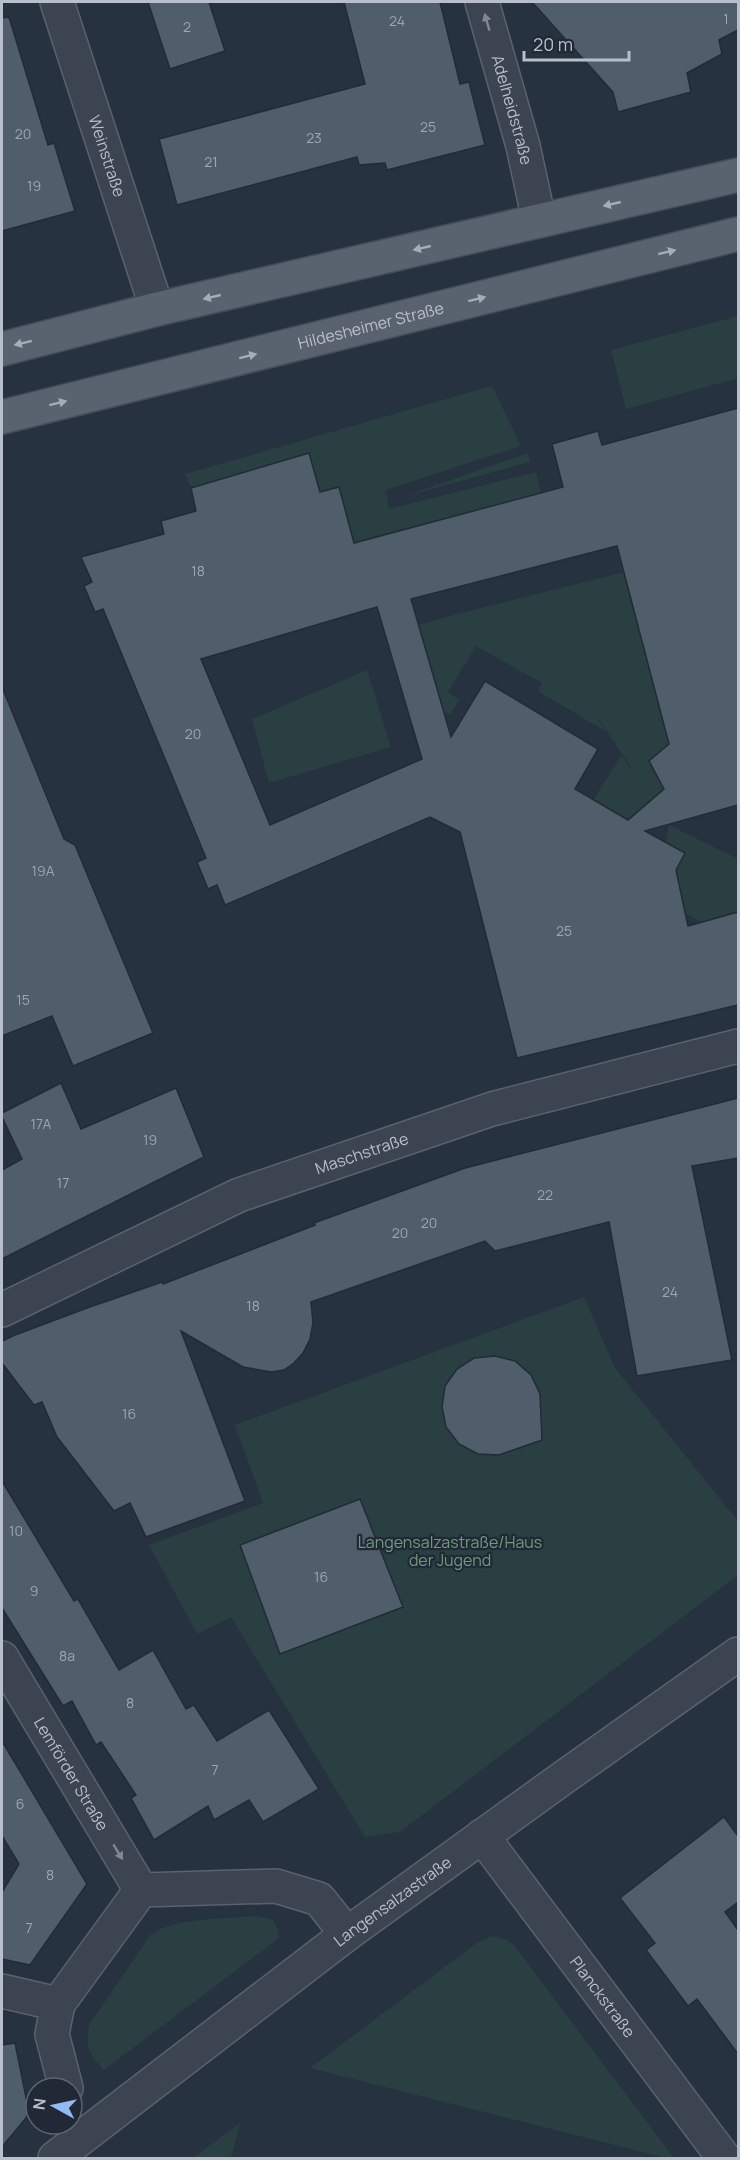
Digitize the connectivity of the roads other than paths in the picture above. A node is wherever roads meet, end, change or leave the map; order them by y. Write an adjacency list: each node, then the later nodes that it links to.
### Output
1 (57, 2): 6 (street, Weinstraße)
2 (482, 2): 4 (street, Adelheidstraße, one-way to 2)
3 (736, 173): 4 (main road, one-way to 4)
4 (539, 220): 6 (main road, one-way to 6)
5 (738, 234): 8 (main road, Hildesheimer Straße, one-way to 5)
6 (157, 309): 7 (main road, one-way to 7)
7 (2, 349)
8 (2, 417)
9 (738, 1046): 10 (street, Maschstraße)
10 (2, 1310)
11 (738, 1654): 13 (street, Langensalzastraße)
12 (2, 1658): 14 (street, Lemförder Straße, one-way to 14)
13 (482, 1836): 15 (street, Langensalzastraße); 22 (street, Planckstraße)
14 (141, 1890): 15 (street); 17 (street)
15 (347, 1934): 20 (street, Langensalzastraße)
16 (2, 1991): 17 (street)
17 (58, 2004): 18 (street)
18 (63, 2076)
19 (84, 2117): 20 (street)
20 (94, 2128): 21 (street, Langensalzastraße)
21 (55, 2158)
22 (724, 2158)

